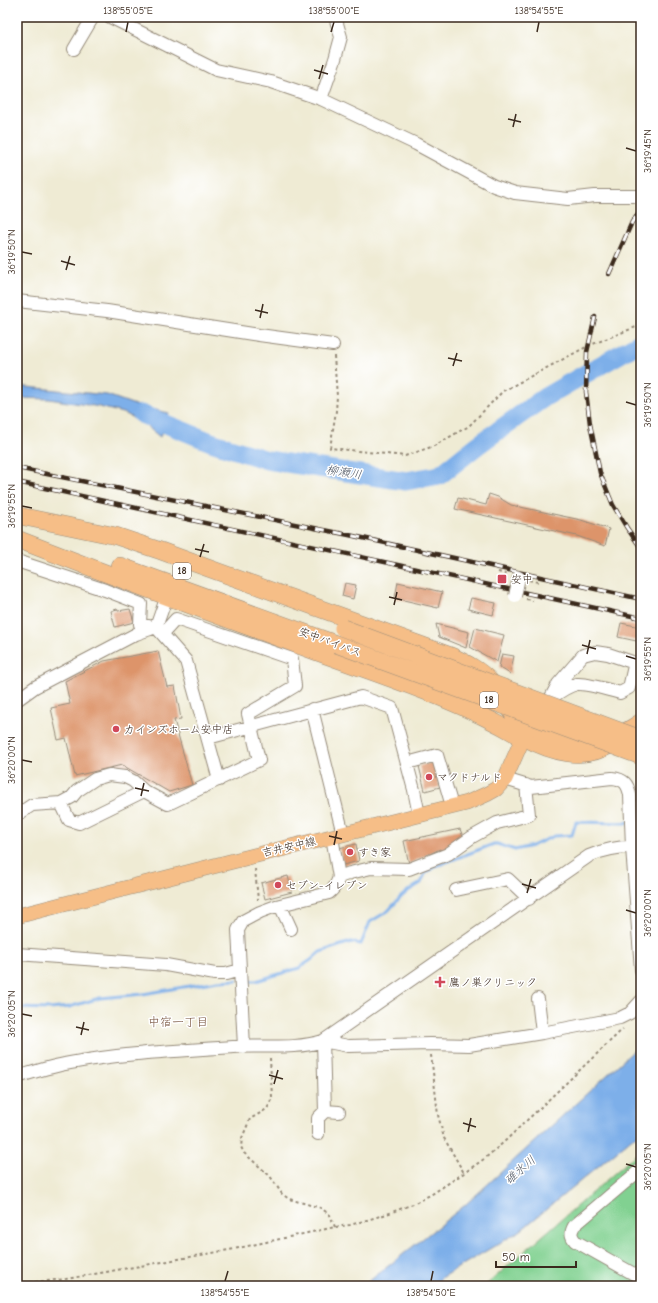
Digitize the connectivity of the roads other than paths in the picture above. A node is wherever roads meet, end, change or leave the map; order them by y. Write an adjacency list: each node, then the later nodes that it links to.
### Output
1 (93, 17): 4 (street)
2 (110, 17): 5 (street)
3 (335, 17): 5 (street)
4 (74, 49)
5 (321, 99): 6 (street)
6 (641, 196)
7 (17, 301): 8 (street)
8 (333, 346)
9 (18, 521): 16 (highway); 22 (highway, 安中バイパス / 18, bridge); 26 (highway, 安中バイパス / 18, bridge)
10 (17, 539): 13 (highway)
11 (17, 561): 15 (street)
12 (519, 577): 14 (street, bridge)
13 (167, 596): 15 (street); 17 (highway)
14 (515, 596)
15 (156, 627): 19 (street); 21 (street); 24 (street)
16 (424, 647): 17 (highway); 23 (highway)
17 (412, 687): 23 (highway)
18 (550, 699): 18 (street); 23 (street)
19 (17, 700)
20 (312, 709): 21 (street); 27 (street); 37 (street)
21 (251, 726): 24 (street); 30 (street)
22 (638, 730): 23 (main road); 25 (main road)
23 (525, 734): 25 (main road); 29 (main road, 吉井安中線)
24 (208, 738): 30 (street)
25 (616, 743): 28 (highway)
26 (641, 756)
27 (407, 763): 34 (street); 36 (street)
28 (641, 766)
29 (504, 779): 31 (street); 34 (main road, 吉井安中線)
30 (219, 780): 32 (street)
31 (526, 785): 38 (street); 39 (street)
32 (144, 791): 33 (street); 33 (street)
33 (61, 803): 35 (street)
34 (452, 806): 36 (main road, 吉井安中線)
35 (17, 815)
36 (419, 815): 37 (main road, 吉井安中線)
37 (338, 836): 39 (street); 43 (main road, 吉井安中線)
38 (636, 847): 41 (street); 47 (street)
39 (339, 877): 42 (street)
40 (456, 890): 41 (street)
41 (529, 899): 51 (street)
42 (280, 905): 44 (street); 46 (street)
43 (17, 916)
44 (291, 928)
45 (17, 954): 46 (street)
46 (240, 970): 52 (street)
47 (641, 970)
48 (538, 1000): 50 (street)
49 (641, 1001): 50 (street)
50 (542, 1033): 51 (street)
51 (323, 1041): 52 (street); 54 (street)
52 (244, 1047): 53 (street)
53 (17, 1077)
54 (325, 1111): 55 (street); 56 (street)
55 (339, 1112)
56 (318, 1134)
57 (641, 1169): 58 (street)
58 (641, 1278)

